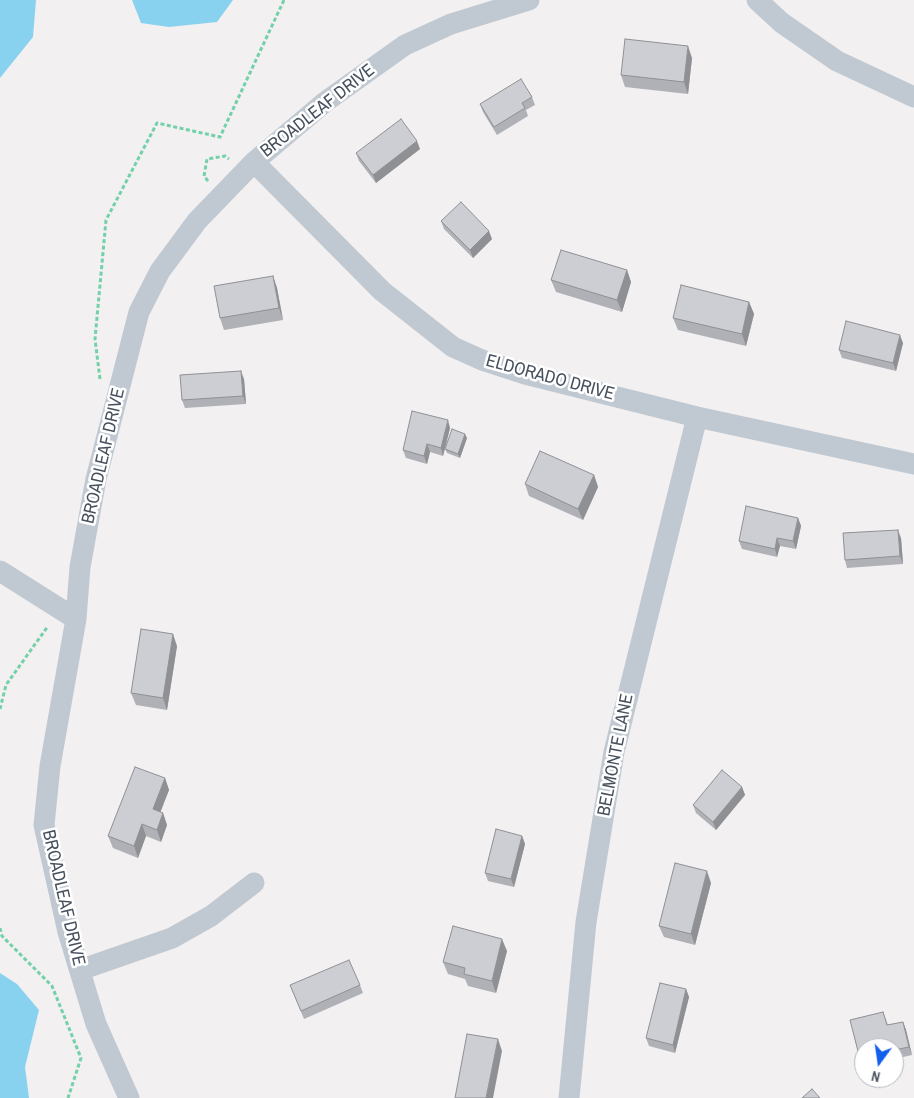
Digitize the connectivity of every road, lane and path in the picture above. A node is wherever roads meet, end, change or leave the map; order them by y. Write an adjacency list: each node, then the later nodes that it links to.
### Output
1 (284, 0): 6 (path)
2 (529, 0): 5 (street, BROADLEAF DRIVE)
3 (757, 0): 4 (street)
4 (914, 97)
5 (254, 162): 7 (street, ELDORADO DRIVE); 10 (street, BROADLEAF DRIVE)
6 (100, 384)
7 (697, 417): 8 (street, ELDORADO DRIVE); 17 (street, BELMONTE LANE)
8 (914, 464)
9 (0, 571): 10 (street)
10 (69, 615): 11 (path); 14 (street, BROADLEAF DRIVE)
11 (0, 709)
12 (254, 883): 14 (street)
13 (0, 928): 15 (path)
14 (80, 970): 16 (street, BROADLEAF DRIVE)
15 (68, 1098)
16 (129, 1098)
17 (569, 1098)

